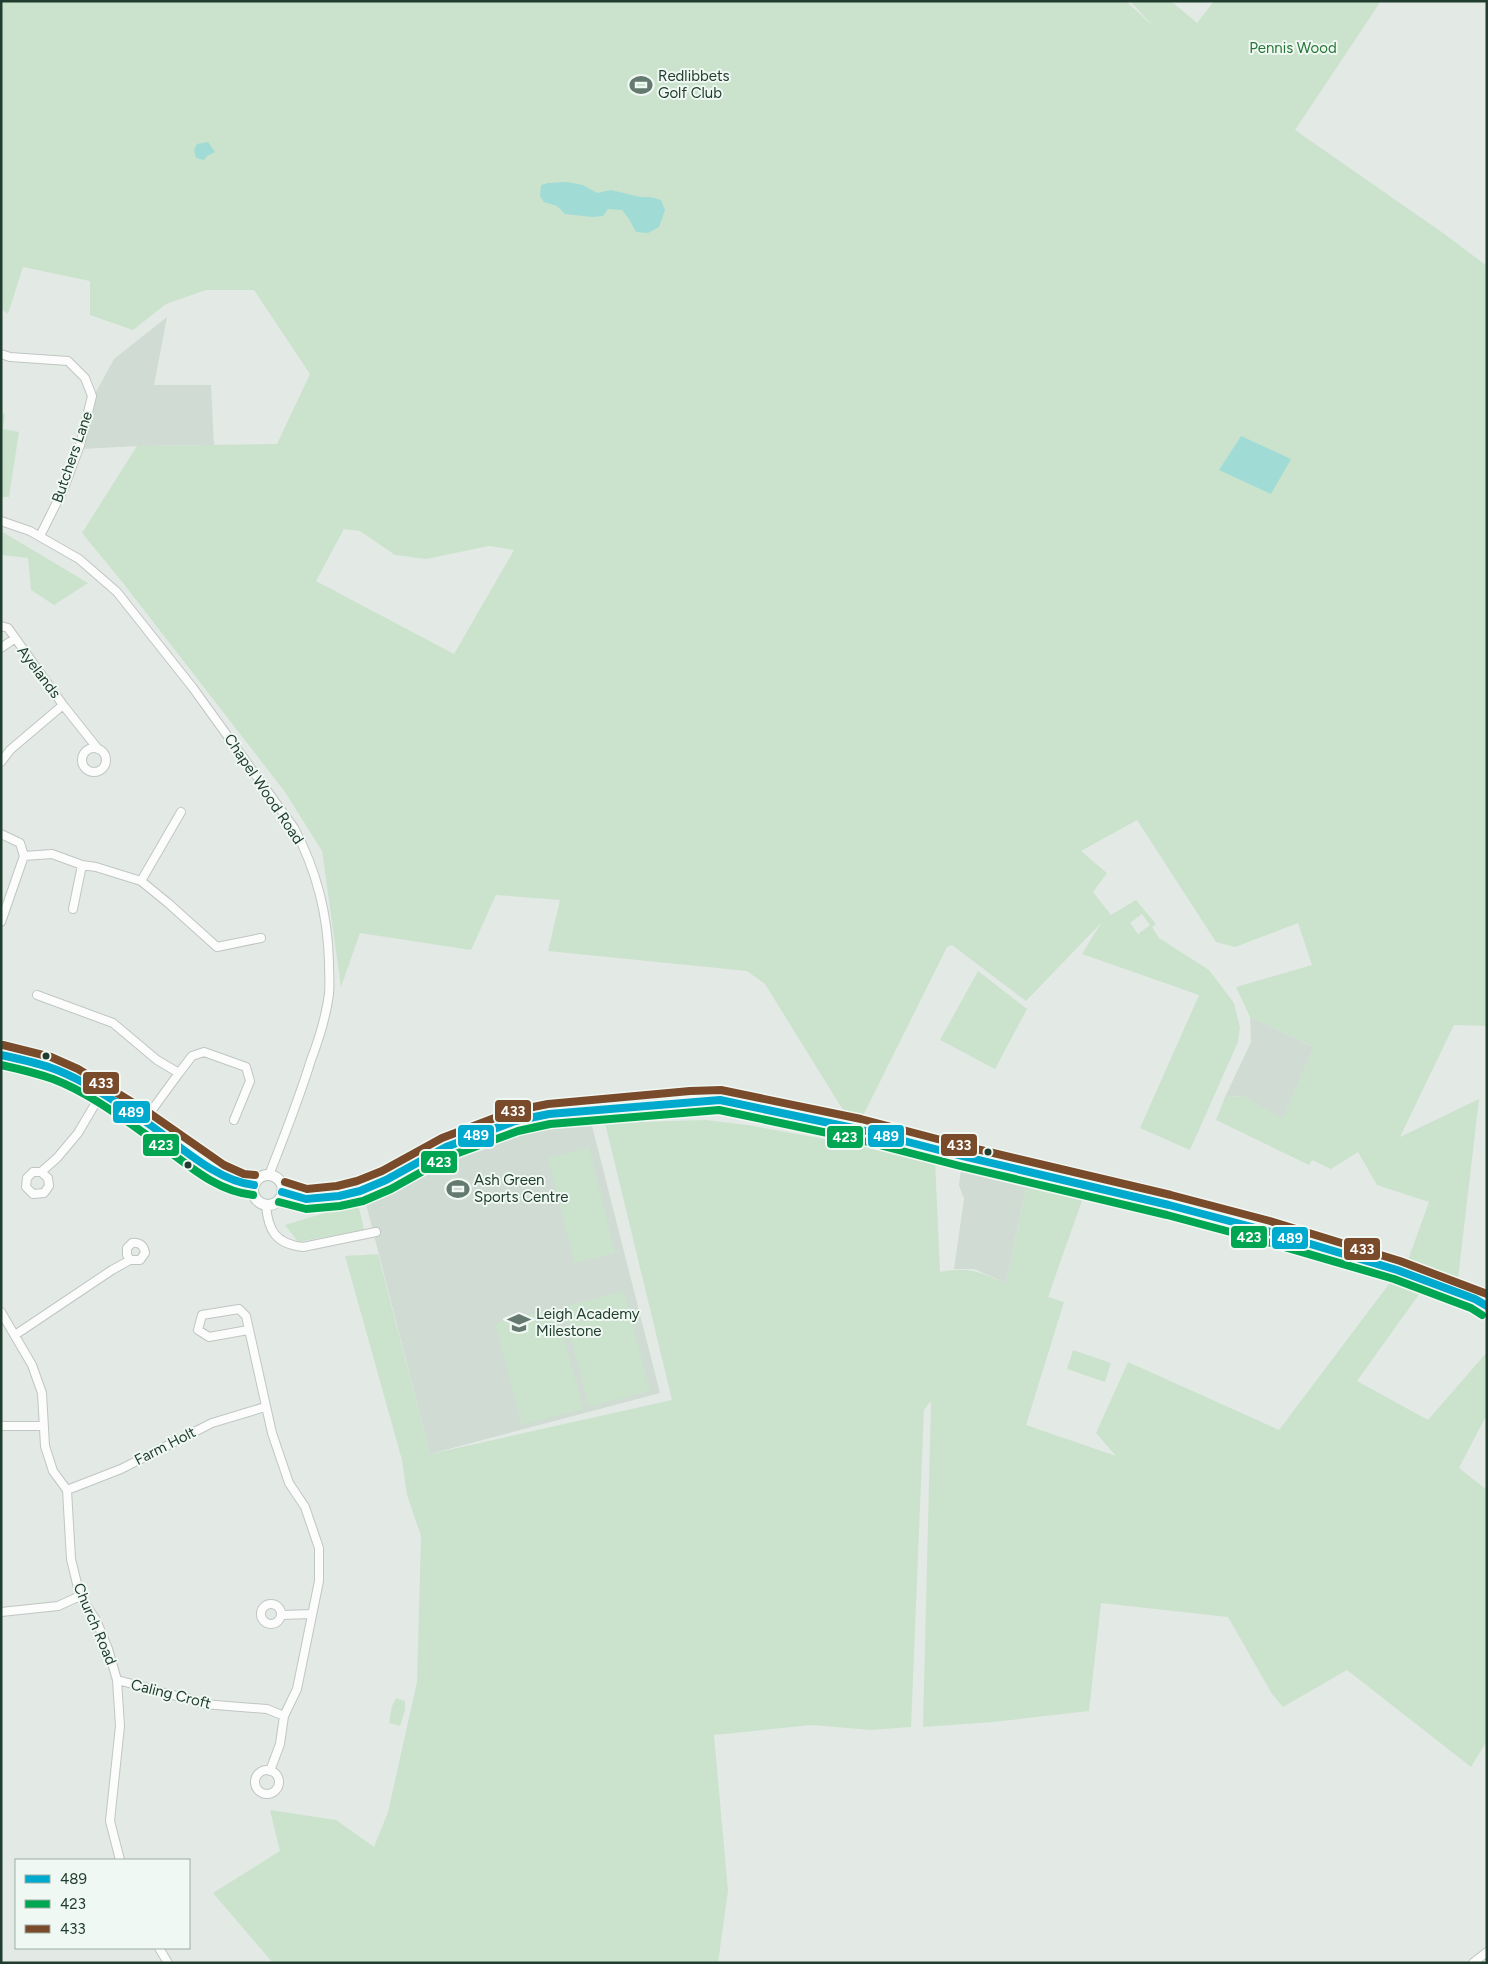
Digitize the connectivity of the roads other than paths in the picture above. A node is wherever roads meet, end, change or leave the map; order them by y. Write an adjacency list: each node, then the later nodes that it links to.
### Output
1 (1, 354): 3 (street, Butchers Lane)
2 (1, 521): 3 (street, Chapel Wood Road)
3 (40, 536): 25 (street, Chapel Wood Road)
4 (1, 626): 5 (street, Ayelands)
5 (14, 639): 6 (street, Ayelands); 7 (street, Ayelands)
6 (1, 648)
7 (63, 705): 8 (street, Ayelands); 9 (street, Ayelands)
8 (98, 749)
9 (1, 762)
10 (181, 812): 14 (street)
11 (1, 834): 12 (street)
12 (24, 856): 13 (street); 16 (street)
13 (82, 866): 14 (street); 15 (street)
14 (141, 881): 17 (street)
15 (74, 909)
16 (1, 922)
17 (261, 938)
18 (37, 995): 20 (street)
19 (1, 1055): 21 (street)
20 (179, 1073): 22 (street); 23 (street)
21 (101, 1094): 23 (street); 24 (street)
22 (234, 1120)
23 (146, 1122): 26 (street)
24 (41, 1172)
25 (269, 1175): 26 (street); 27 (street)
26 (254, 1185): 28 (street)
27 (282, 1192): 28 (street); 31 (street)
28 (266, 1205): 29 (street)
29 (376, 1232)
30 (130, 1260): 34 (street)
31 (1487, 1306)
32 (1, 1312): 34 (street)
33 (248, 1330): 33 (street); 35 (street)
34 (15, 1335): 37 (street)
35 (265, 1407): 38 (street, Farm Holt); 41 (street)
36 (1, 1426): 37 (street)
37 (43, 1426): 38 (street)
38 (67, 1490): 39 (street, Church Road)
39 (80, 1596): 40 (street); 43 (street, Church Road)
40 (1, 1612)
41 (312, 1614): 42 (street); 44 (street)
42 (281, 1615)
43 (117, 1680): 44 (street, Caling Croft); 46 (street, Church Road)
44 (284, 1716): 45 (street)
45 (270, 1771)
46 (120, 1859)
47 (160, 1949): 49 (street)
48 (1487, 1952): 50 (street)
49 (168, 1963)
50 (1473, 1963)

